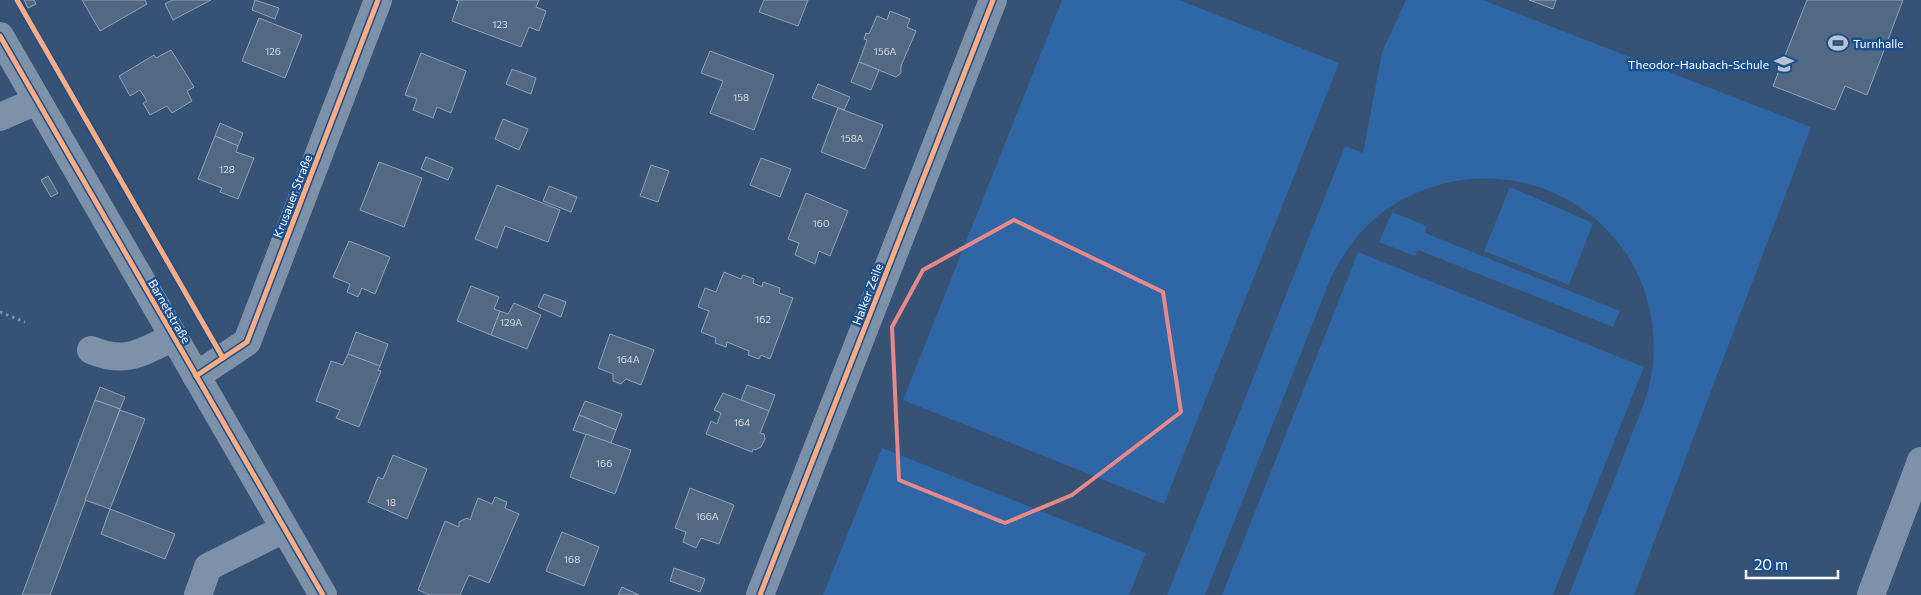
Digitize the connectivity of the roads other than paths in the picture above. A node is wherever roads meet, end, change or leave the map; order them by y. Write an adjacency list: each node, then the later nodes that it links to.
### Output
1 (378, 0): 8 (street, Krusauer Straße)
2 (993, 0): 13 (street, Halker Zeile)
3 (0, 36): 4 (street, Barnetstraße)
4 (38, 101): 5 (street); 6 (street, Barnetstraße)
5 (0, 116)
6 (174, 338): 7 (street); 8 (street, Barnetstraße)
7 (91, 350)
8 (196, 376): 10 (street, Barnetstraße)
9 (1921, 461): 14 (street)
10 (284, 528): 11 (street); 12 (street, Barnetstraße)
11 (198, 595)
12 (323, 595)
13 (760, 595)
14 (1871, 595)

